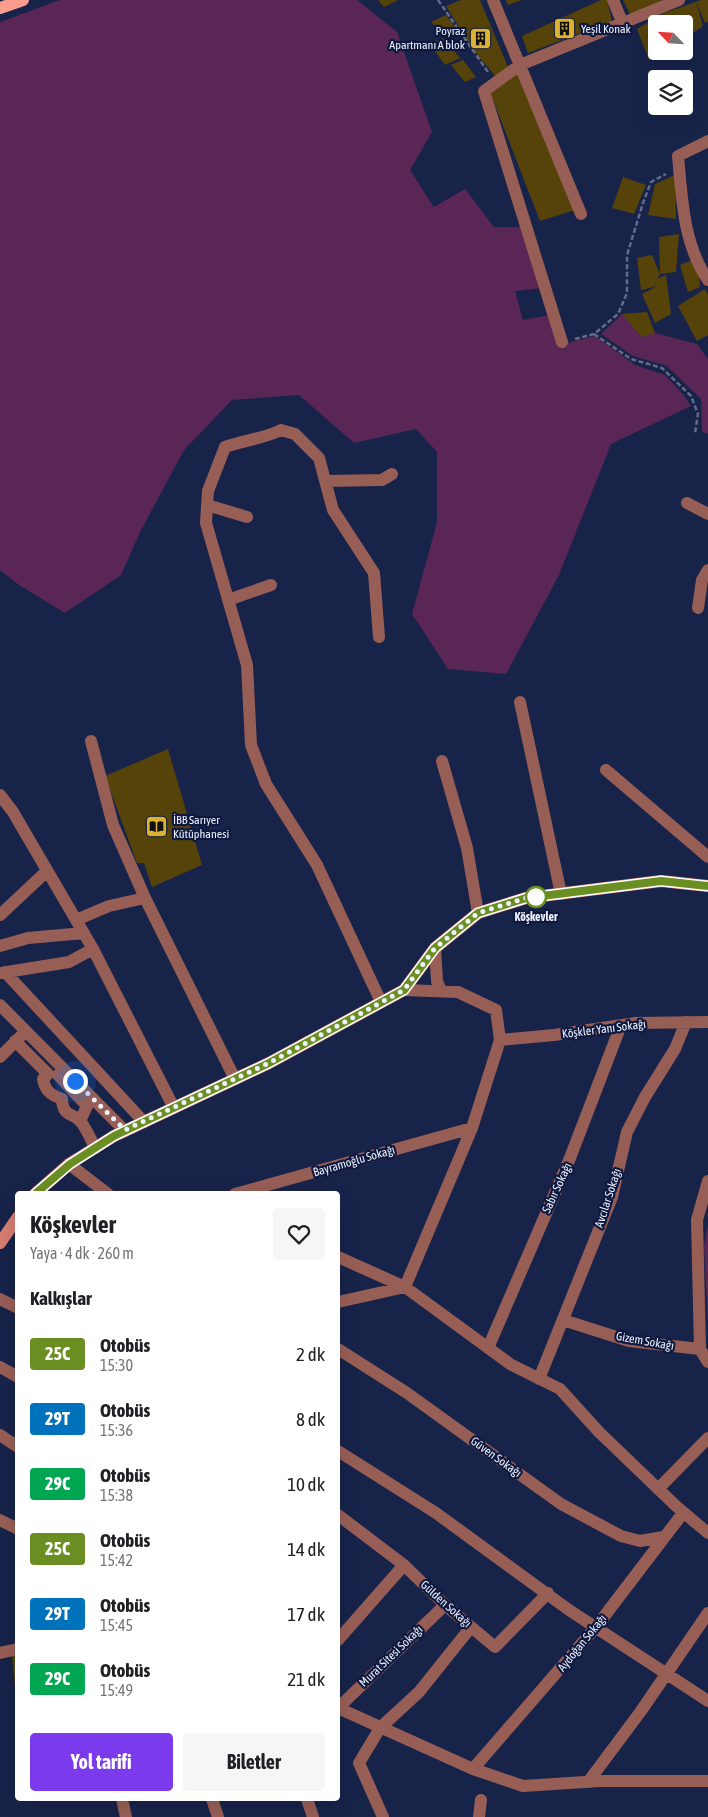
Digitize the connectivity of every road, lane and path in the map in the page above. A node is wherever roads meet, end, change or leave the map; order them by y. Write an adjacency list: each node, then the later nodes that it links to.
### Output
1 (24, 0): 6 (main road)
2 (438, 0): 9 (path)
3 (492, 0): 8 (street)
4 (613, 0): 7 (street)
5 (679, 0): 7 (street)
6 (0, 8)
7 (623, 24): 8 (street)
8 (520, 65): 9 (street); 12 (street)
9 (496, 83): 15 (street)
10 (708, 141): 11 (street)
11 (679, 166): 13 (street); 14 (path)
12 (581, 214)
13 (708, 280)
14 (594, 334): 15 (path); 16 (path)
15 (562, 342)
16 (695, 433)
17 (392, 474): 18 (street)
18 (325, 481): 20 (street); 27 (street)
19 (687, 503): 21 (street)
20 (207, 505): 22 (street); 25 (street)
21 (708, 514)
22 (247, 517)
23 (708, 570): 26 (street)
24 (271, 586): 25 (street)
25 (228, 600): 48 (street)
26 (698, 608)
27 (379, 637)
28 (520, 702): 36 (street)
29 (91, 741): 37 (street)
30 (442, 761): 38 (street)
31 (606, 770): 33 (street)
32 (0, 795): 34 (street)
33 (708, 857)
34 (47, 870): 39 (street); 40 (street)
35 (708, 886): 36 (street)
36 (561, 894): 38 (street)
37 (145, 898): 40 (street); 58 (street)
38 (478, 913): 43 (street)
39 (0, 914)
40 (76, 920): 41 (street)
41 (84, 933): 42 (street); 44 (street)
42 (0, 946)
43 (435, 948): 46 (street); 47 (street)
44 (93, 949): 45 (street); 61 (street)
45 (3, 972): 63 (street)
46 (404, 990): 47 (street); 48 (street)
47 (441, 991): 54 (street)
48 (381, 1002): 58 (street)
49 (0, 1005): 53 (street)
50 (686, 1022): 51 (street, Köşkler Yanı Sokağı); 52 (street, Köşkler Yanı Sokağı); 79 (street, Avcılar Sokağı)
51 (708, 1022)
52 (621, 1025): 54 (street, Köşkler Yanı Sokağı); 80 (street, Sabır Sokağı)
53 (26, 1031): 55 (street); 65 (street)
54 (500, 1040): 64 (street)
55 (15, 1041): 56 (street); 57 (street)
56 (0, 1057)
57 (48, 1074): 59 (street); 60 (street)
58 (235, 1079): 61 (street)
59 (71, 1089): 60 (street); 62 (street)
60 (62, 1099): 62 (street)
61 (174, 1108): 63 (street)
62 (80, 1121): 66 (street)
63 (144, 1122): 65 (street)
64 (472, 1128): 71 (street, Bayramoğlu Sokağı); 75 (street)
65 (125, 1130): 66 (street)
66 (95, 1148): 67 (street)
67 (70, 1164): 69 (street); 70 (street)
68 (708, 1181): 82 (street)
69 (38, 1191)
70 (104, 1191)
71 (246, 1191)
72 (12, 1234): 73 (street)
73 (0, 1243)
74 (340, 1258): 75 (street)
75 (405, 1287): 77 (street); 80 (street)
76 (0, 1299): 78 (street)
77 (340, 1302)
78 (15, 1306)
79 (563, 1320): 82 (street, Gizem Sokağı); 86 (street, Avcılar Sokağı)
80 (488, 1348): 86 (street)
81 (340, 1350): 97 (street, Güven Sokağı)
82 (700, 1350): 83 (street)
83 (708, 1362)
84 (0, 1367): 85 (street)
85 (15, 1375)
86 (540, 1379): 91 (street)
87 (0, 1435): 89 (street)
88 (708, 1438): 91 (street)
89 (15, 1444)
90 (340, 1452): 99 (street)
91 (658, 1489): 92 (street)
92 (683, 1513): 96 (street); 97 (street, Aydoğan Sokağı)
93 (340, 1517): 98 (street, Gülden Sokağı)
94 (0, 1520): 95 (street)
95 (15, 1528)
96 (708, 1534)
97 (663, 1537): 103 (street, Aydoğan Sokağı)
98 (404, 1565): 100 (street, Gülden Sokağı); 104 (street)
99 (548, 1593): 102 (street, Gülden Sokağı); 103 (street)
100 (445, 1605): 102 (street, Gülden Sokağı); 109 (street, Murat Sitesi Sokağı)
101 (708, 1613): 107 (street)
102 (471, 1627): 111 (street)
103 (596, 1627): 107 (street); 112 (street, Aydoğan Sokağı)
104 (340, 1638)
105 (15, 1650): 106 (street)
106 (0, 1653)
107 (666, 1672): 108 (street); 114 (street)
108 (708, 1701)
109 (340, 1706)
110 (340, 1709): 111 (street)
111 (380, 1728): 112 (street); 122 (street)
112 (473, 1769): 114 (street)
113 (708, 1781): 114 (street)
114 (588, 1782)
115 (480, 1800): 123 (street)
116 (122, 1801): 119 (street)
117 (213, 1801): 120 (street)
118 (308, 1801): 121 (street)
119 (126, 1817)
120 (218, 1817)
121 (313, 1817)
122 (382, 1817)
123 (479, 1817)

